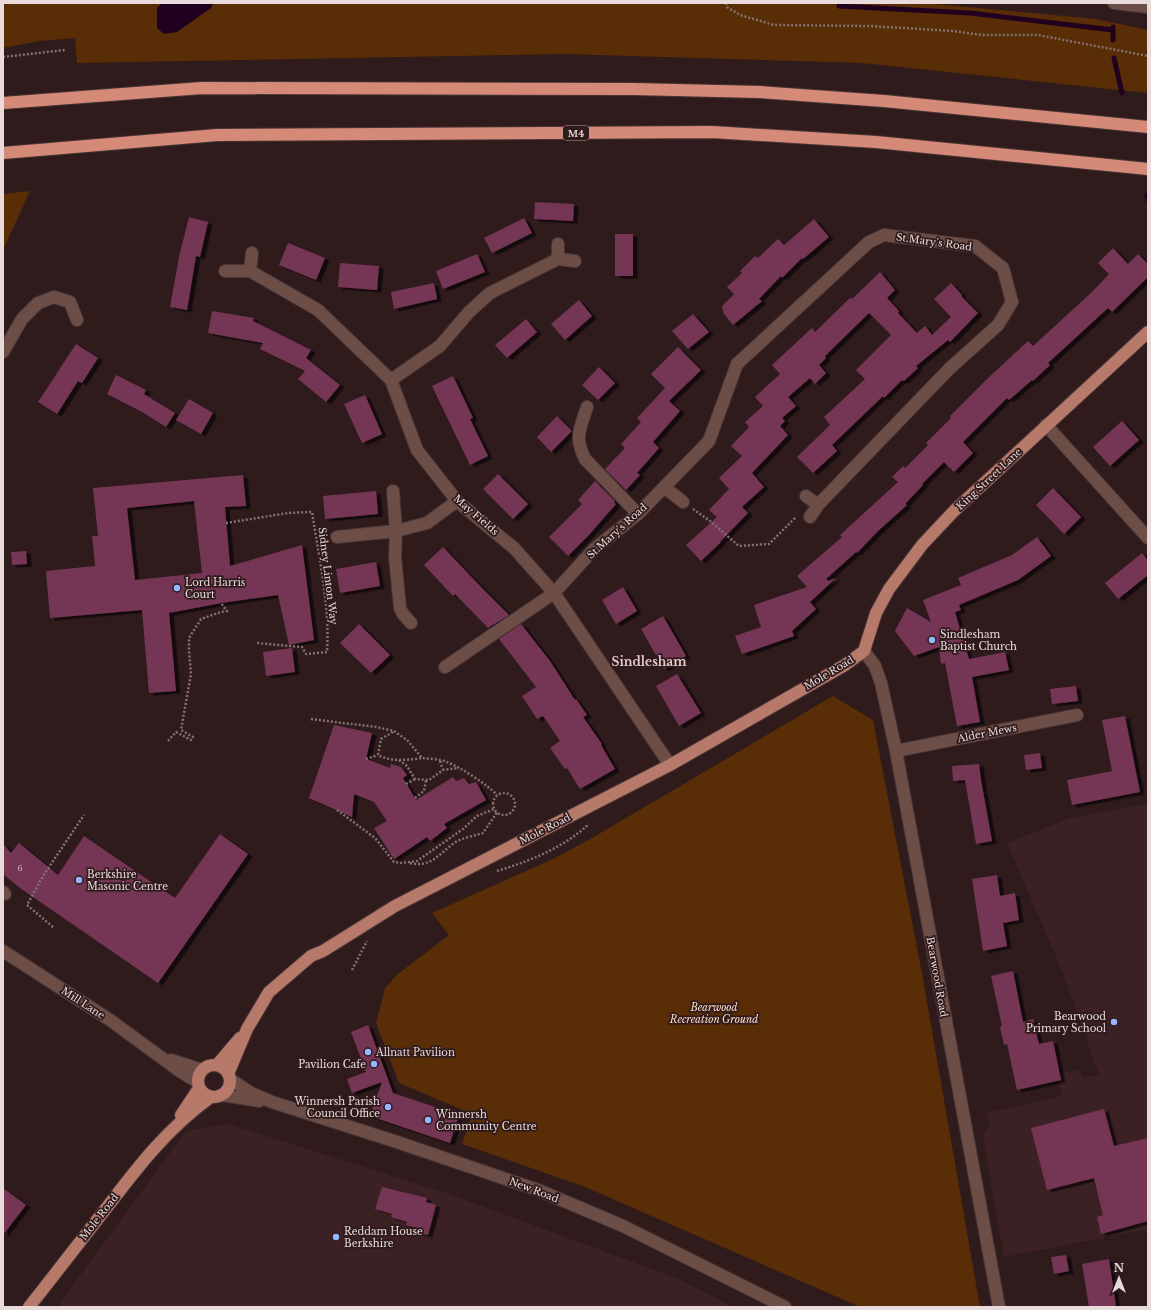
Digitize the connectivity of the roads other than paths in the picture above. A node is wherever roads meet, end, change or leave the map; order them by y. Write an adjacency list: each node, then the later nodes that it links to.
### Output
1 (1114, 3): 2 (street)
2 (1148, 8)
3 (3, 103): 4 (highway)
4 (1148, 127)
5 (3, 153): 6 (highway, M4)
6 (1148, 169)
7 (558, 244): 9 (street)
8 (252, 253): 12 (street)
9 (558, 259): 10 (street); 16 (street)
10 (575, 261)
11 (225, 270): 12 (street, May Fields)
12 (250, 271): 16 (street, May Fields)
13 (77, 320): 15 (street)
14 (1148, 332): 18 (main road, King Street Lane)
15 (3, 352)
16 (391, 380): 22 (street, May Fields)
17 (587, 408): 25 (street)
18 (1046, 425): 29 (street); 32 (main road, King Street Lane)
19 (664, 486): 23 (street); 24 (street, St.Mary's Road); 25 (street, St.Mary's Road)
20 (393, 491): 27 (street)
21 (806, 496): 24 (street)
22 (457, 501): 27 (street); 30 (street, May Fields)
23 (683, 502)
24 (818, 505): 26 (street, St.Mary's Road)
25 (638, 514): 30 (street, St.Mary's Road)
26 (810, 517)
27 (396, 531): 28 (street); 31 (street)
28 (337, 537)
29 (1148, 538)
30 (554, 593): 33 (street, St.Mary's Road); 36 (street, May Fields)
31 (411, 623)
32 (864, 651): 35 (street, Bearwood Road); 36 (main road, Mole Road)
33 (445, 667)
34 (1077, 716): 35 (street, Alder Mews)
35 (896, 751): 47 (street, Bearwood Road)
36 (670, 765): 38 (main road, Mole Road)
37 (3, 951): 41 (street, Mill Lane)
38 (247, 1029): 39 (main road, Mole Road); 40 (main road, Mole Road)
39 (217, 1065): 40 (main road); 41 (main road)
40 (229, 1077): 42 (main road); 43 (street, New Road)
41 (199, 1080): 42 (main road); 44 (main road, Mole Road)
42 (217, 1096): 43 (street, New Road); 44 (main road, Mole Road)
43 (272, 1102): 46 (street, New Road)
44 (172, 1130): 45 (main road, Mole Road)
45 (29, 1307)
46 (785, 1307)
47 (999, 1307)

